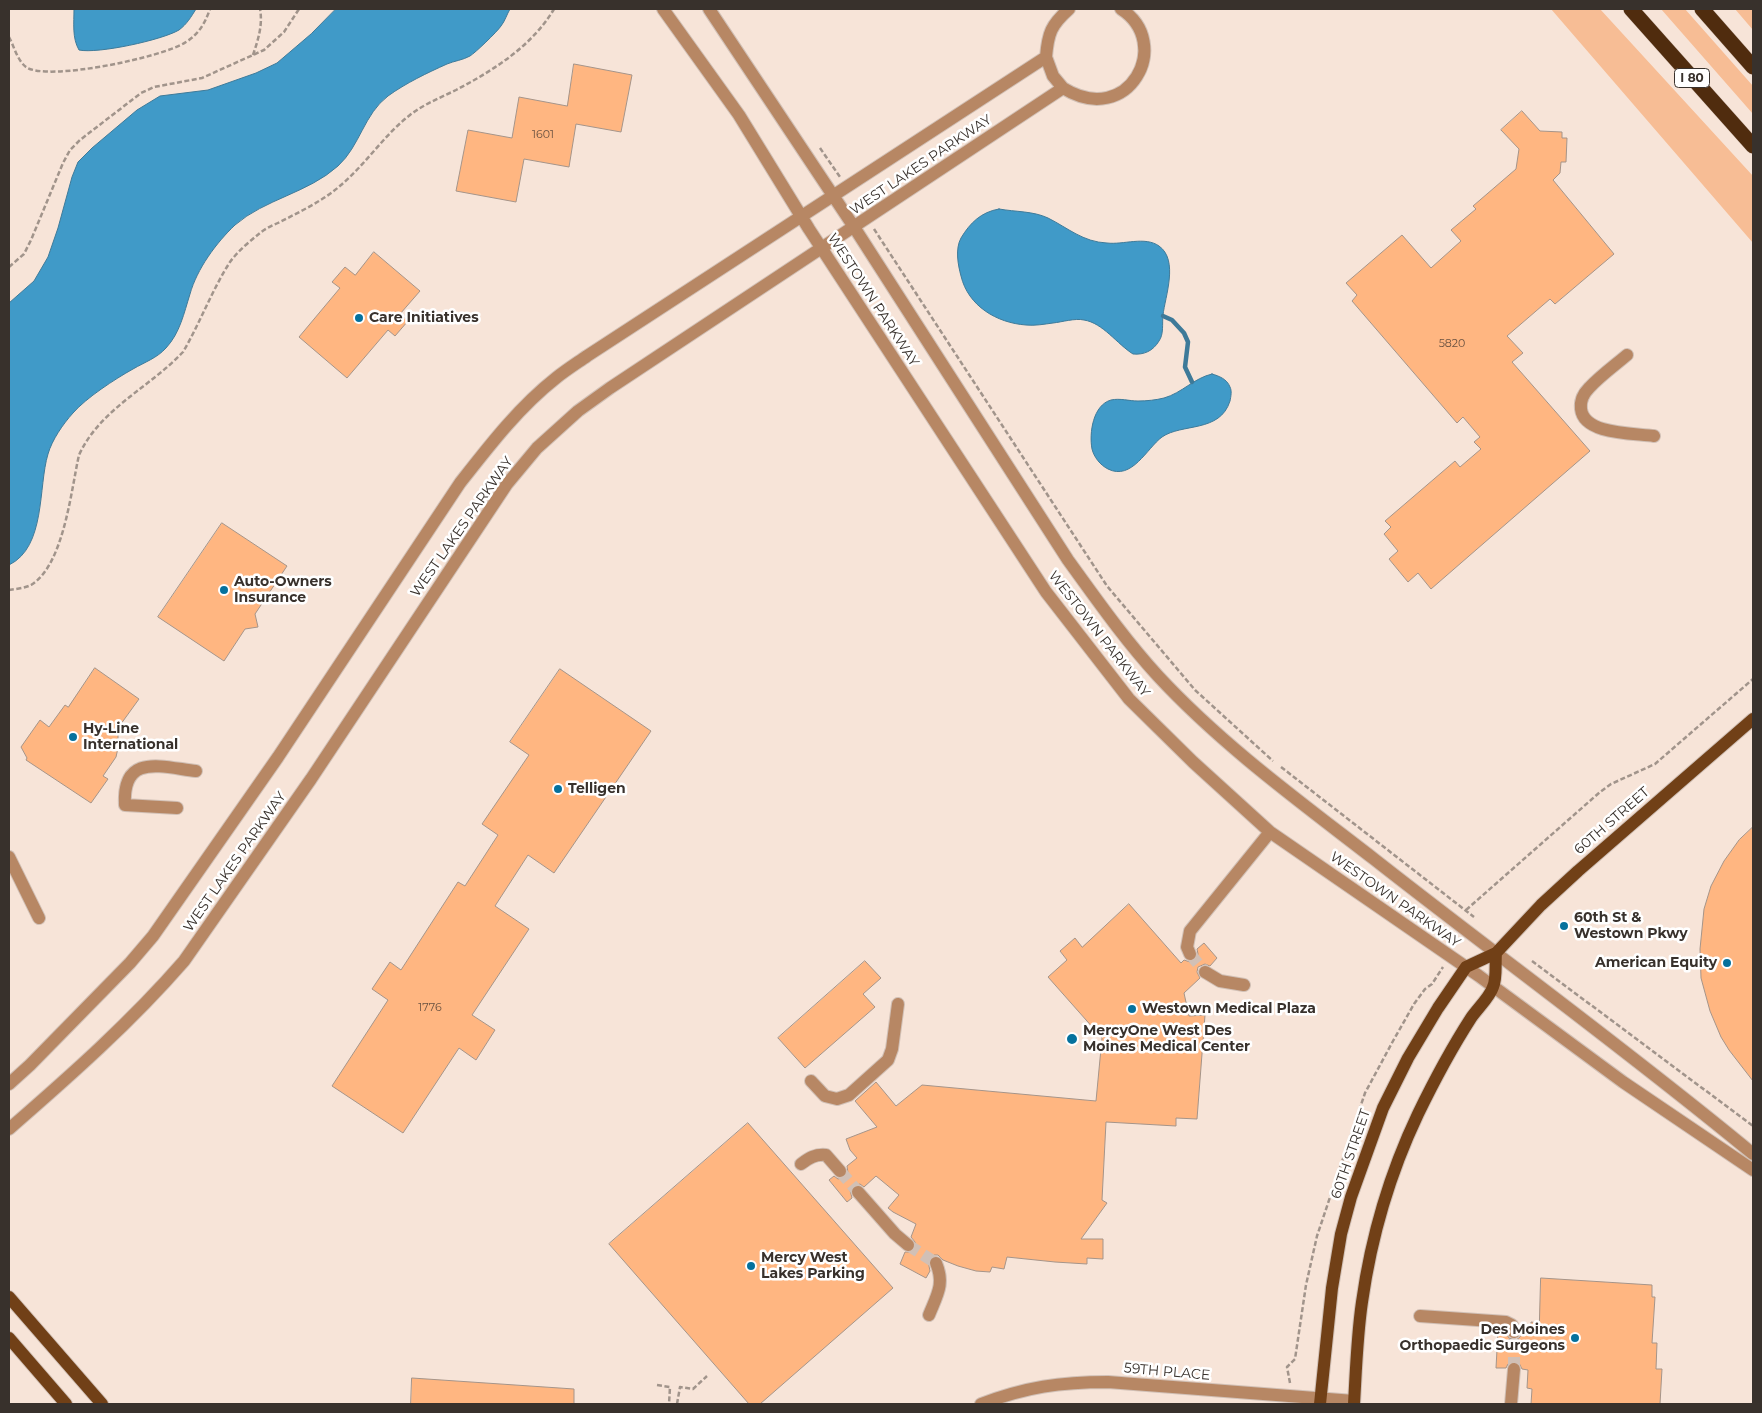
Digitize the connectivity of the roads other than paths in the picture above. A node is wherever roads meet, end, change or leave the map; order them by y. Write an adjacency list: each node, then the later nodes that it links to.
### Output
1 (663, 9): 12 (street, WESTOWN PARKWAY)
2 (709, 9): 11 (street, WESTOWN PARKWAY)
3 (1069, 9): 7 (street)
4 (1121, 9): 9 (street)
5 (1631, 9): 10 (highway, I 80)
6 (1702, 9): 8 (highway)
7 (1046, 57): 9 (street); 11 (street, WEST LAKES PARKWAY)
8 (1753, 67)
9 (1063, 88): 13 (street, WEST LAKES PARKWAY)
10 (1753, 146)
11 (832, 196): 12 (street, WEST LAKES PARKWAY); 13 (street, WESTOWN PARKWAY)
12 (802, 216): 14 (street, WESTOWN PARKWAY); 31 (street, WEST LAKES PARKWAY)
13 (854, 227): 14 (street, WEST LAKES PARKWAY); 23 (street, WESTOWN PARKWAY)
14 (822, 248): 20 (street, WESTOWN PARKWAY); 32 (street, WEST LAKES PARKWAY)
15 (1627, 355): 16 (street)
16 (1654, 436)
17 (1753, 719): 23 (main road, 60TH STREET)
18 (196, 771): 19 (street)
19 (177, 808)
20 (1270, 832): 24 (street); 25 (street, WESTOWN PARKWAY)
21 (9, 857): 22 (street)
22 (40, 918)
23 (1496, 953): 25 (main road, 60TH STREET); 28 (main road); 33 (street, WESTOWN PARKWAY)
24 (1190, 954)
25 (1466, 967): 28 (street, WESTOWN PARKWAY); 46 (main road, 60TH STREET)
26 (1205, 972): 27 (street)
27 (1244, 986)
28 (1493, 988): 35 (street, WESTOWN PARKWAY); 47 (main road)
29 (898, 1004): 30 (street)
30 (811, 1081)
31 (9, 1084)
32 (9, 1129)
33 (1753, 1154)
34 (801, 1164): 36 (street)
35 (1753, 1170)
36 (840, 1171)
37 (858, 1192): 38 (street)
38 (908, 1245)
39 (936, 1263): 41 (street)
40 (9, 1297): 49 (main road)
41 (929, 1315)
42 (1420, 1316): 43 (street)
43 (1514, 1332)
44 (9, 1338): 48 (main road)
45 (1514, 1369): 51 (street)
46 (1320, 1402): 47 (street, 59TH PLACE); 50 (street, 59TH PLACE)
47 (1354, 1403)
48 (66, 1404)
49 (102, 1404)
50 (981, 1404)
51 (1511, 1404)

